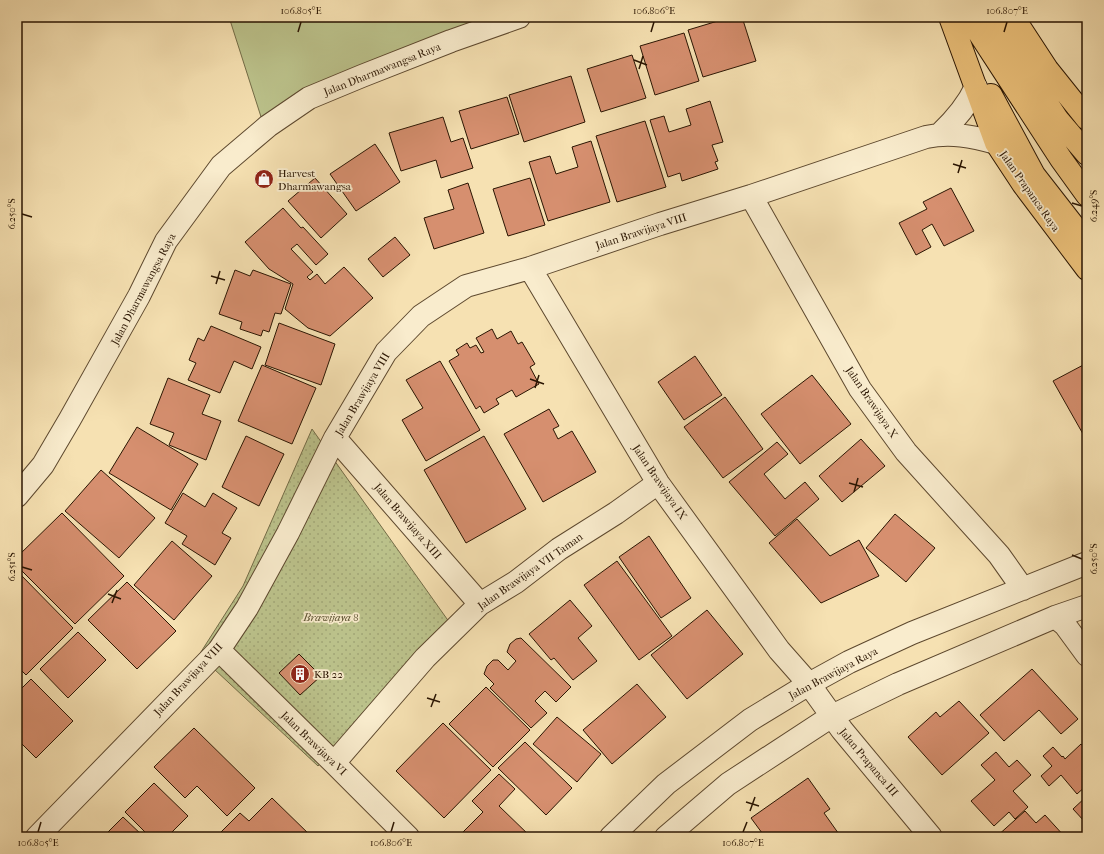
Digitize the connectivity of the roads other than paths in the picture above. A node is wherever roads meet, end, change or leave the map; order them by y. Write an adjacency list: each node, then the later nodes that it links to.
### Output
1 (519, 17): 18 (street, Jalan Dharmawangsa Raya)
2 (950, 17): 6 (main road)
3 (973, 17): 12 (main road)
4 (990, 17): 10 (main road)
5 (1014, 17): 7 (main road)
6 (981, 87): 8 (street); 9 (main road, Jalan Prapanca Raya); 13 (main road)
7 (1087, 119)
8 (940, 134): 9 (street, Jalan Brawijaya VIII); 11 (street, Jalan Brawijaya VIII)
9 (996, 143): 15 (main road, Jalan Prapanca Raya)
10 (1087, 154)
11 (751, 196): 14 (street, Jalan Brawijaya VIII); 20 (street, Jalan Brawijaya X)
12 (1087, 196)
13 (1087, 243)
14 (530, 268): 16 (street, Jalan Brawijaya VIII); 17 (street, Jalan Brawijaya IX)
15 (1087, 269)
16 (335, 438): 21 (street, Jalan Brawijaya XIII); 24 (street, Jalan Brawijaya VIII)
17 (658, 483): 21 (street, Jalan Brawijaya VII Taman); 26 (street, Jalan Brawijaya IX)
18 (17, 496)
19 (1087, 563): 20 (street, Jalan Brawijaya Raya)
20 (1022, 589): 26 (street, Jalan Brawijaya Raya)
21 (480, 604): 28 (street, Jalan Brawijaya VII Taman)
22 (1087, 606): 23 (street)
23 (1055, 618): 25 (street); 27 (street)
24 (218, 650): 28 (street, Jalan Brawijaya VI); 29 (street, Jalan Brawijaya VIII)
25 (1087, 655)
26 (809, 684): 27 (street, Jalan Prapanca III); 31 (street, Jalan Brawijaya Raya)
27 (832, 716): 32 (street); 33 (street, Jalan Prapanca III)
28 (334, 762): 30 (street, Jalan Brawijaya VI)
29 (37, 837)
30 (408, 837)
31 (611, 837)
32 (666, 837)
33 (931, 837)

